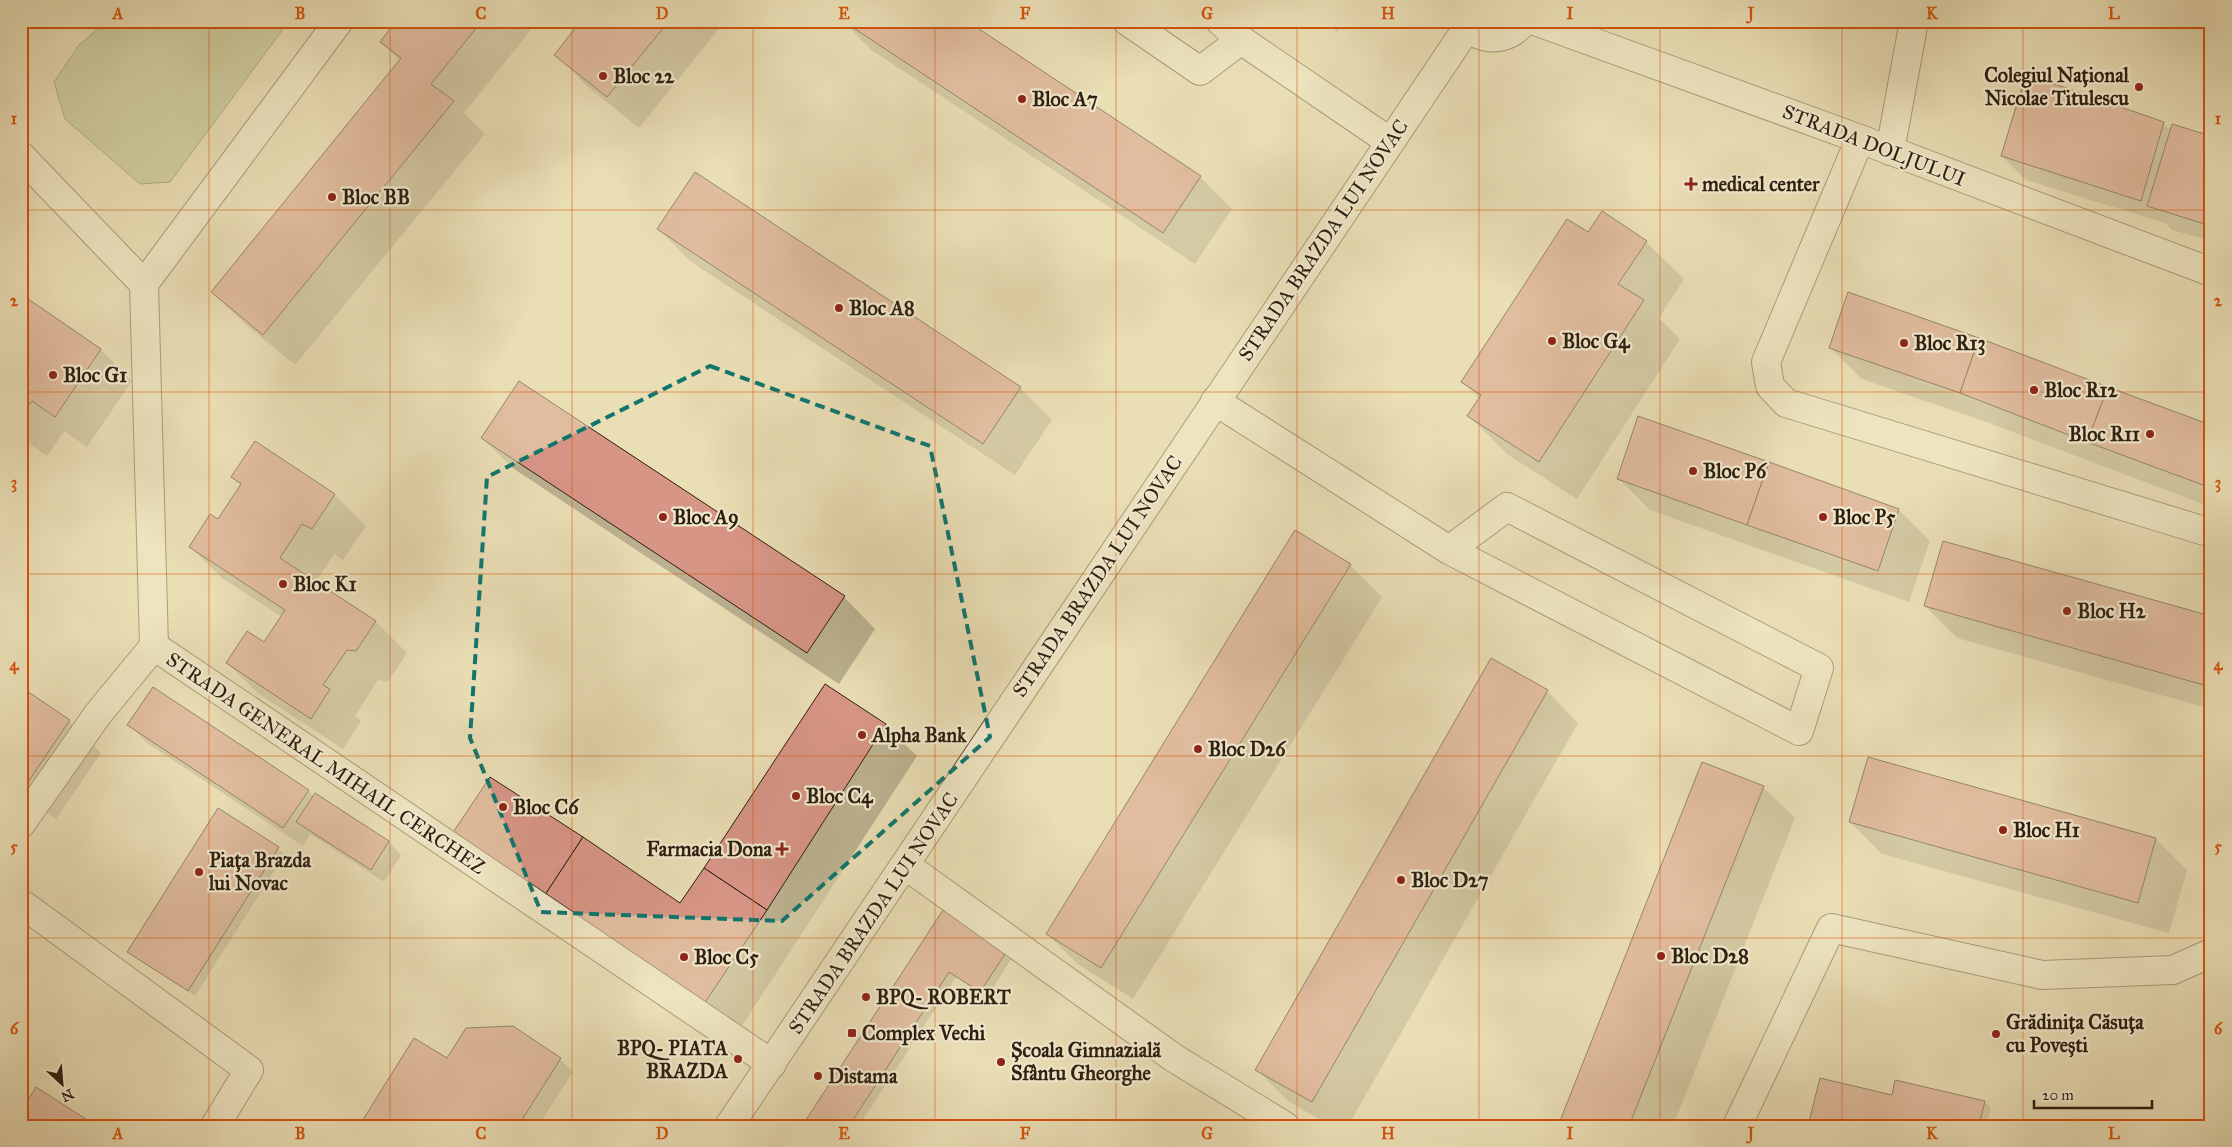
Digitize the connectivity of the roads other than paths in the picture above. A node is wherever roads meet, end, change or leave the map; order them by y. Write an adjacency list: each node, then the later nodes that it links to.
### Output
1 (339, 21): 14 (street)
2 (1127, 21): 8 (street)
3 (1220, 21): 8 (street)
4 (1524, 21): 7 (street)
5 (1535, 21): 9 (street, STRADA DOLJULUI)
6 (1914, 21): 11 (street)
7 (1464, 24): 10 (street, STRADA BRAZDA LUI NOVAC)
8 (1241, 40): 10 (street)
9 (1860, 139): 11 (street, STRADA DOLJULUI); 16 (street)
10 (1389, 141): 15 (street, STRADA BRAZDA LUI NOVAC)
11 (1890, 151): 13 (street, STRADA DOLJULUI)
12 (21, 156): 14 (street)
13 (2211, 272)
14 (144, 284): 18 (street, STRADA GENERAL MIHAIL CERCHEZ)
15 (1215, 400): 17 (street); 20 (street, STRADA BRAZDA LUI NOVAC)
16 (2211, 533)
17 (1449, 550): 17 (street)
18 (154, 646): 19 (street); 23 (street, STRADA GENERAL MIHAIL CERCHEZ)
19 (21, 824)
20 (906, 865): 23 (street, STRADA BRAZDA LUI NOVAC); 26 (street)
21 (25, 906): 24 (street)
22 (2211, 953): 27 (street)
23 (772, 1064): 25 (street, STRADA BRAZDA LUI NOVAC)
24 (215, 1126)
25 (729, 1126)
26 (1285, 1126)
27 (1737, 1126)

